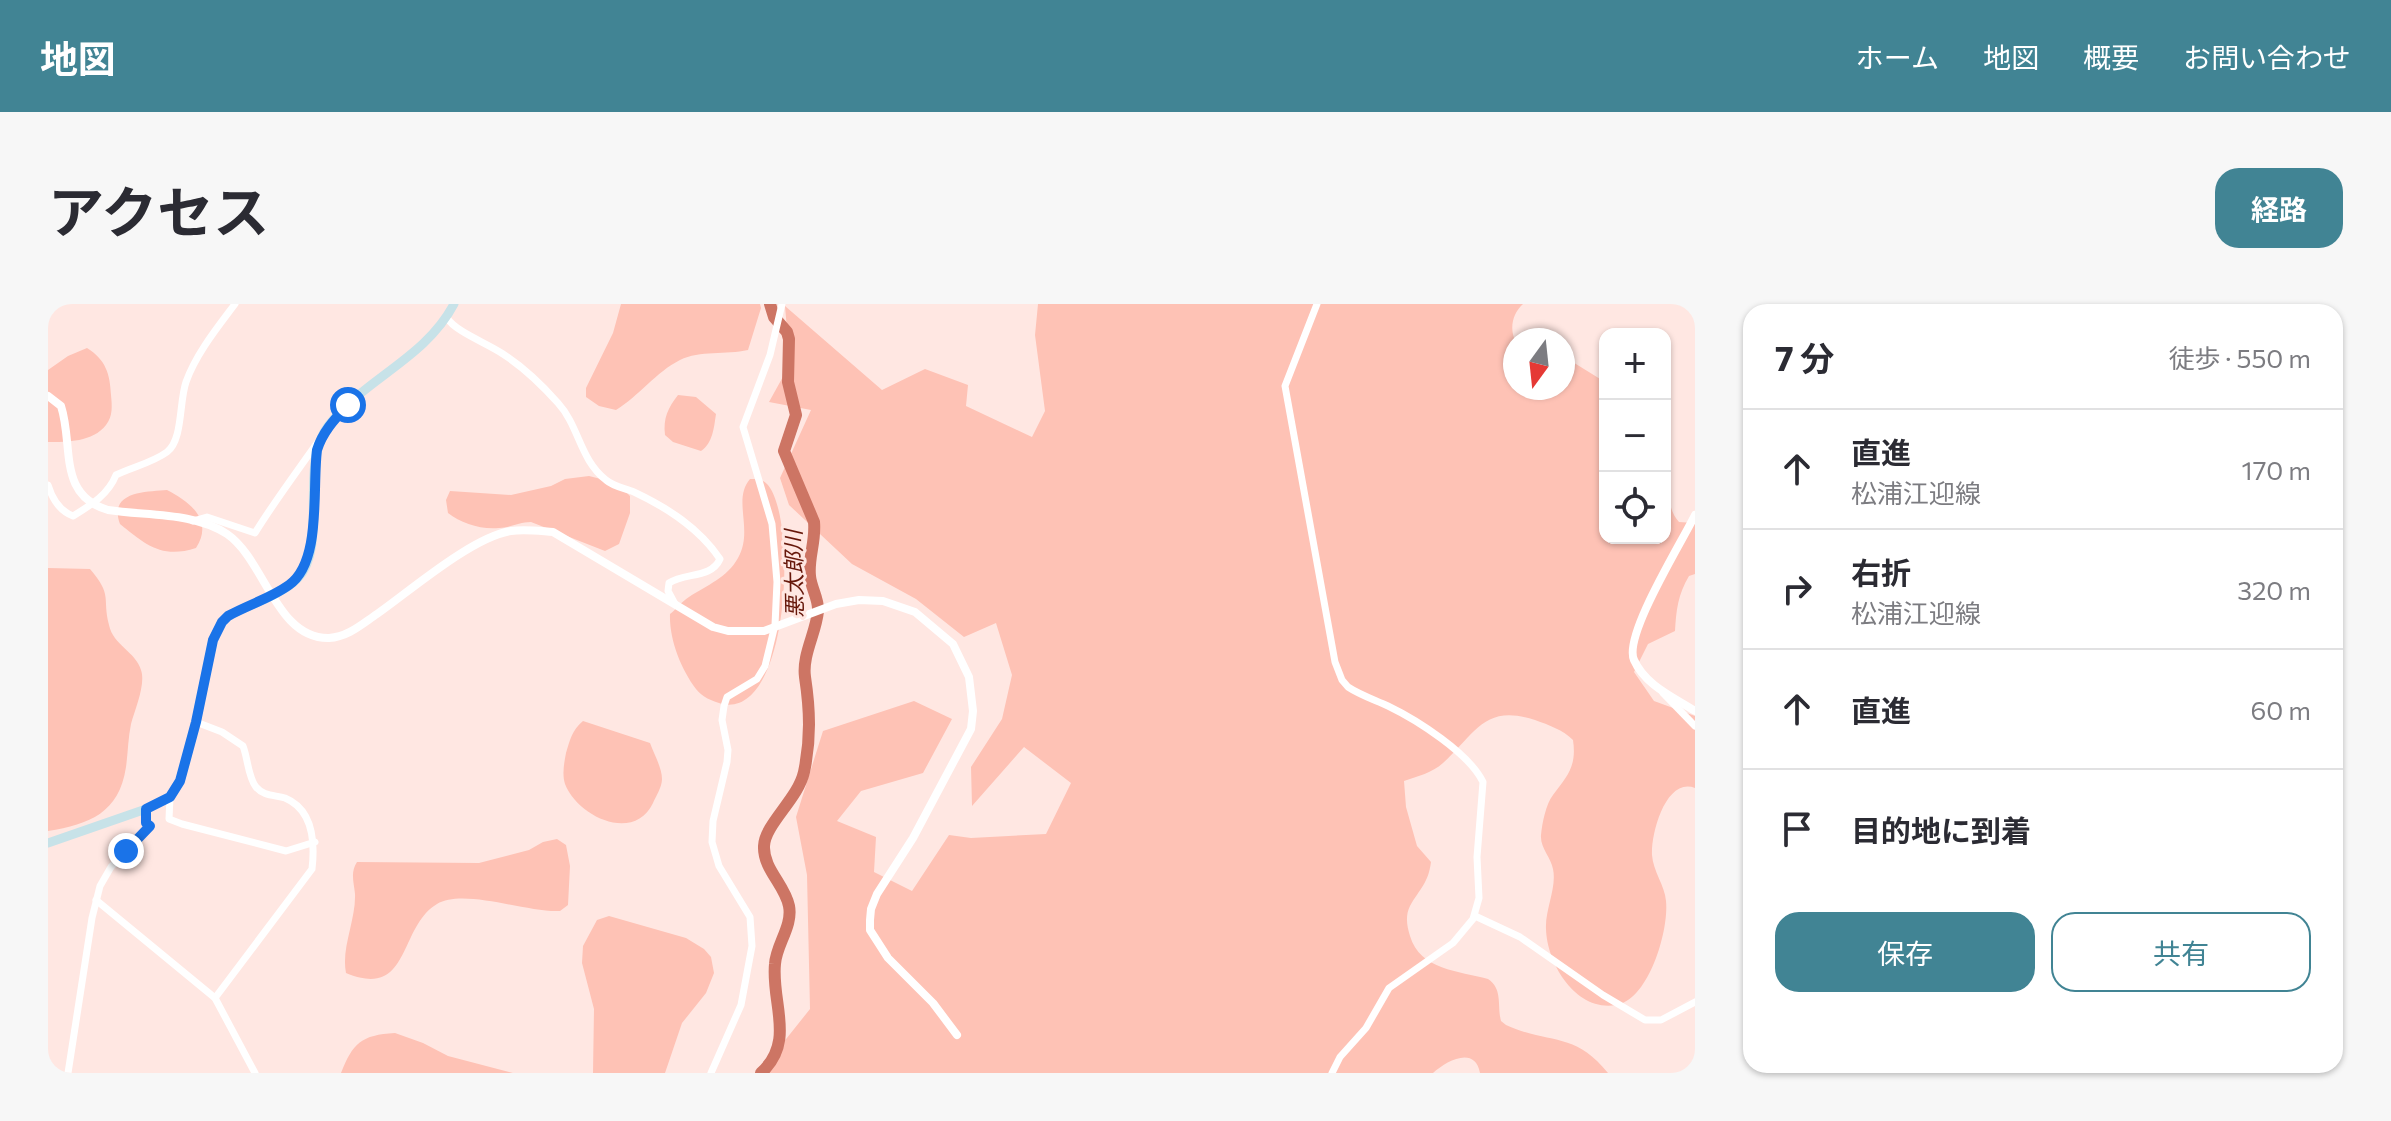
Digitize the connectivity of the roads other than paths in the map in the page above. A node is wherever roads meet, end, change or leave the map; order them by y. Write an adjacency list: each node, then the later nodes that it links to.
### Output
1 (235, 304): 9 (street)
2 (454, 304): 5 (main road)
3 (782, 304): 14 (street)
4 (1317, 304): 25 (street)
5 (447, 318): 7 (main road); 13 (street)
6 (48, 396): 9 (street)
7 (321, 438): 11 (street); 12 (main road)
8 (48, 485): 9 (street)
9 (93, 504): 11 (street)
10 (1695, 515): 15 (street)
11 (193, 521): 12 (street)
12 (272, 595): 13 (street); 17 (main road)
13 (677, 607): 14 (street)
14 (775, 625): 28 (street); 31 (street)
15 (1653, 685): 16 (street); 18 (street)
16 (1695, 711)
17 (196, 722): 19 (main road); 22 (street)
18 (1695, 726)
19 (170, 797): 20 (main road); 22 (street)
20 (146, 809): 21 (street); 23 (main road)
21 (146, 823): 24 (street)
22 (315, 842): 26 (street)
23 (48, 843)
24 (96, 900): 26 (street); 29 (street)
25 (1475, 916): 27 (street); 32 (street)
26 (215, 998): 30 (street)
27 (1695, 1002)
28 (957, 1035)
29 (68, 1073)
30 (255, 1073)
31 (711, 1073)
32 (1332, 1073)

